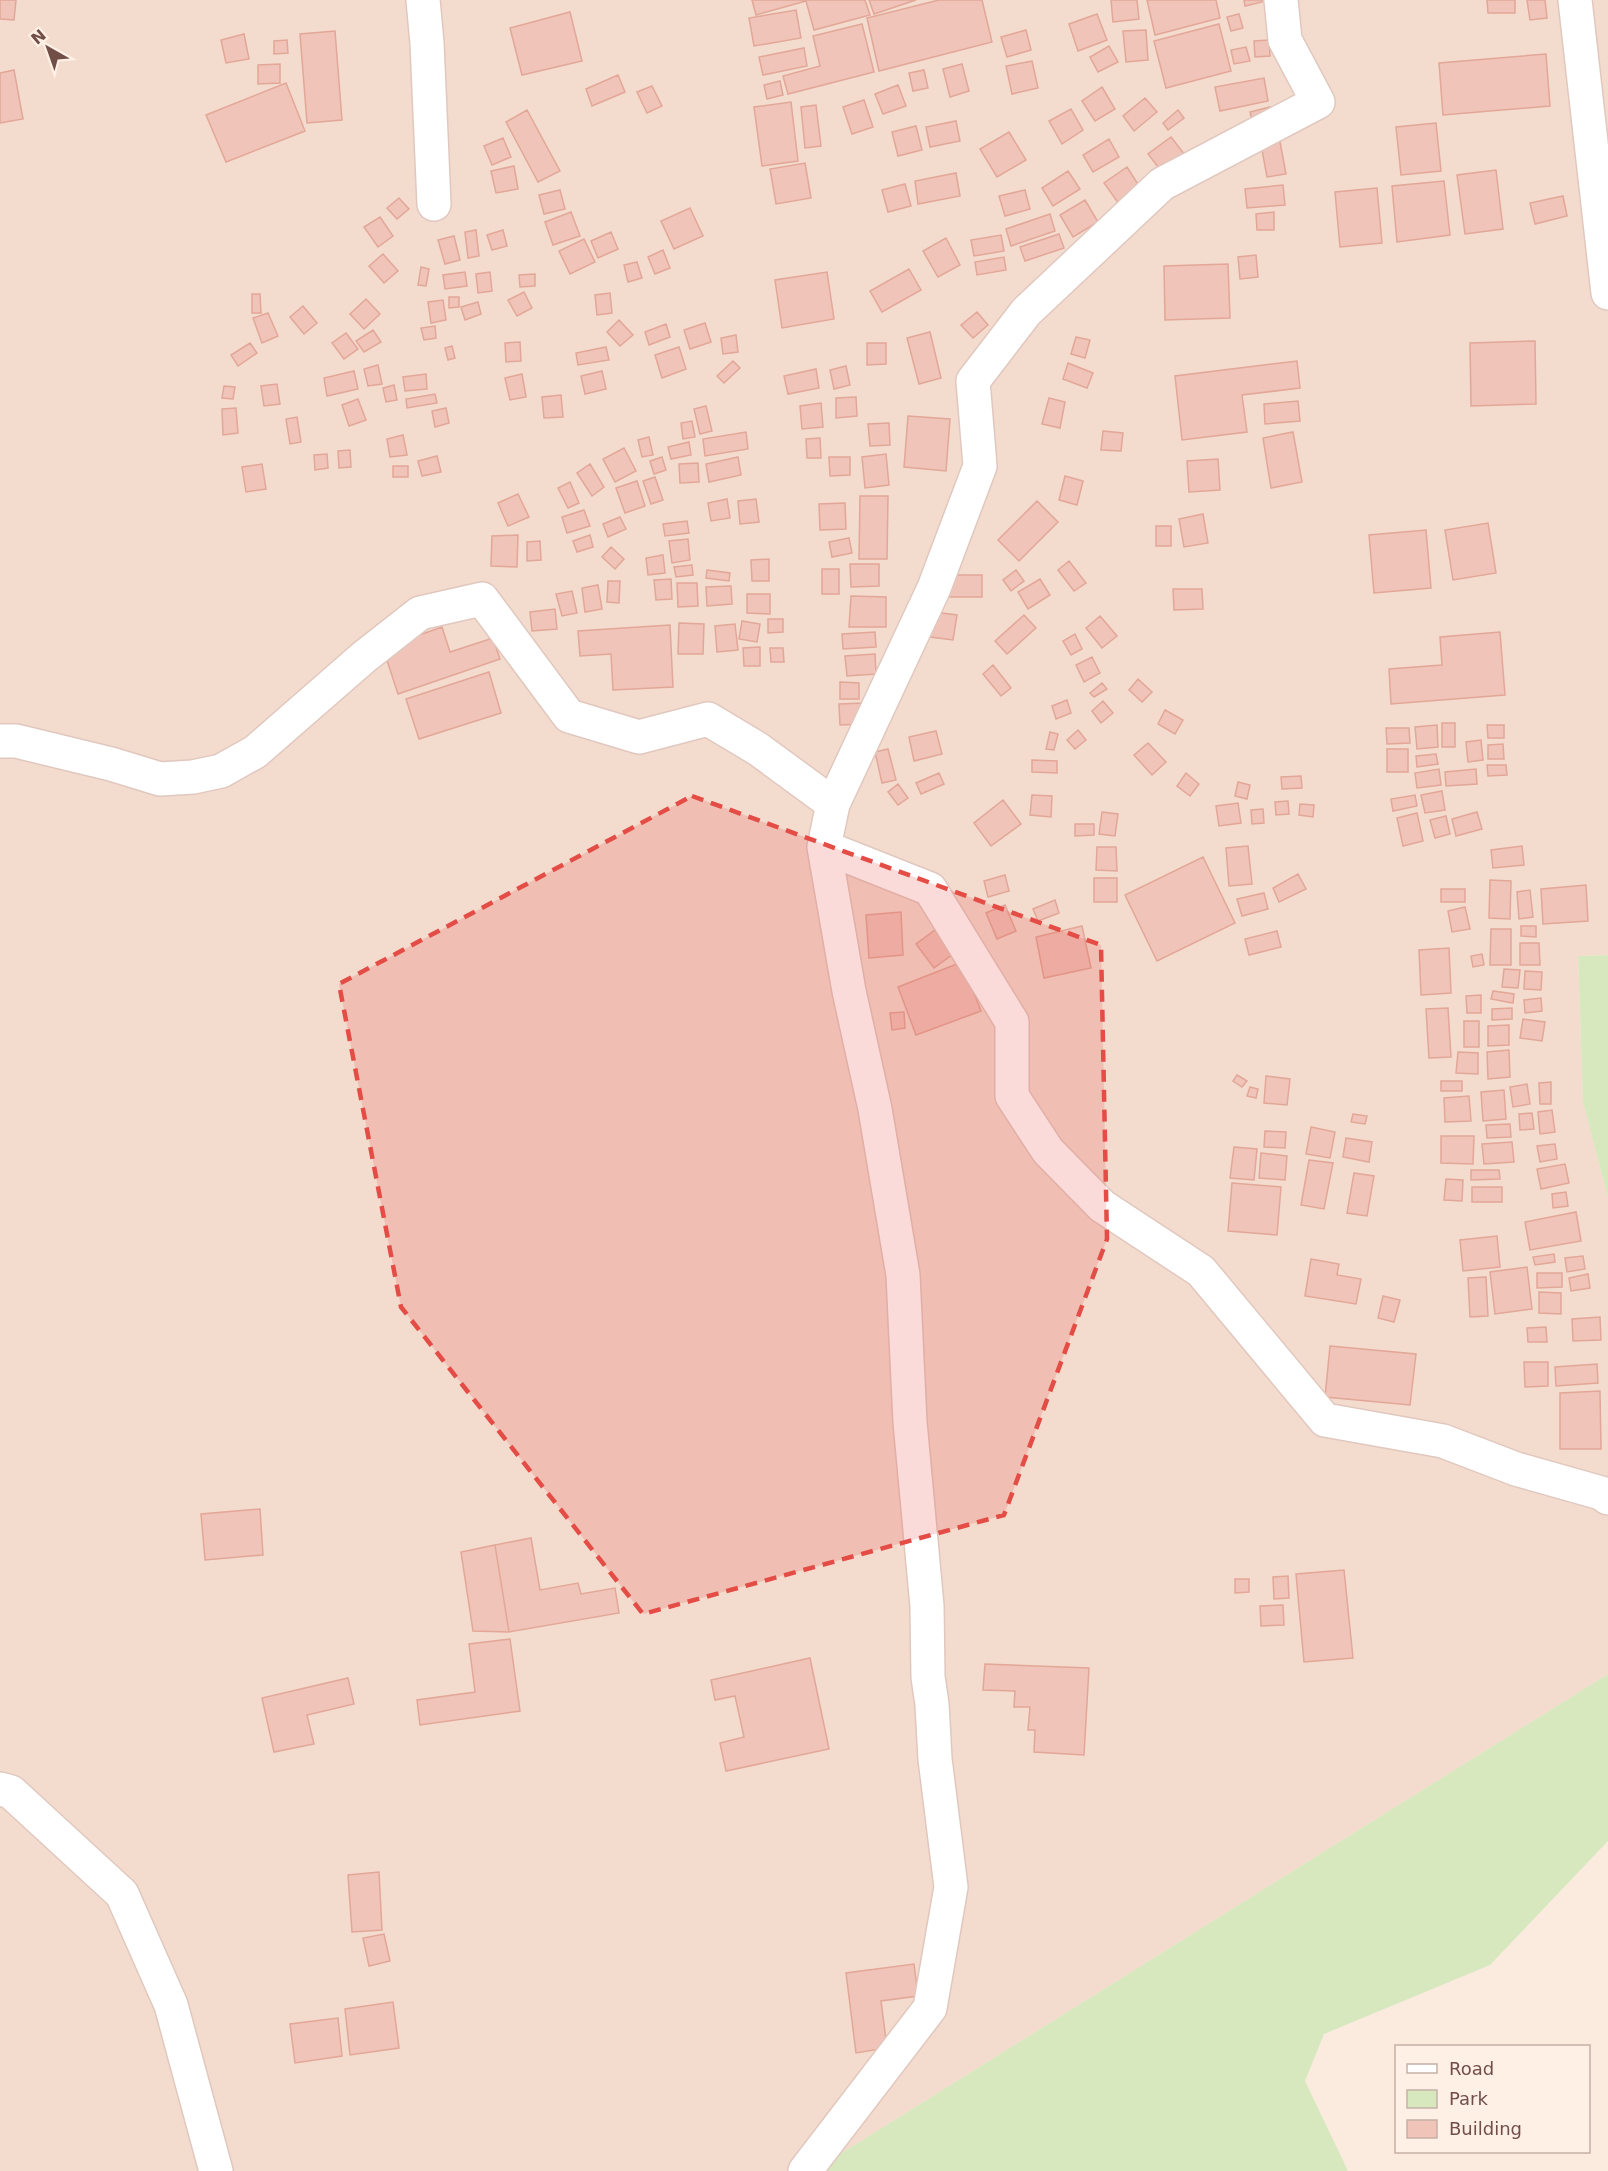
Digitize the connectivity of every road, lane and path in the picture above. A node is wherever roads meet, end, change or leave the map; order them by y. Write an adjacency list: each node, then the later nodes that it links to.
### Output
1 (423, 0): 4 (street)
2 (1281, 0): 7 (street)
3 (1575, 0): 5 (street)
4 (435, 204)
5 (1608, 293)
6 (0, 741): 7 (street)
7 (833, 804): 8 (street)
8 (824, 847): 9 (street); 12 (street)
9 (1608, 1498)
10 (0, 1789): 11 (street)
11 (216, 2171)
12 (805, 2171)

